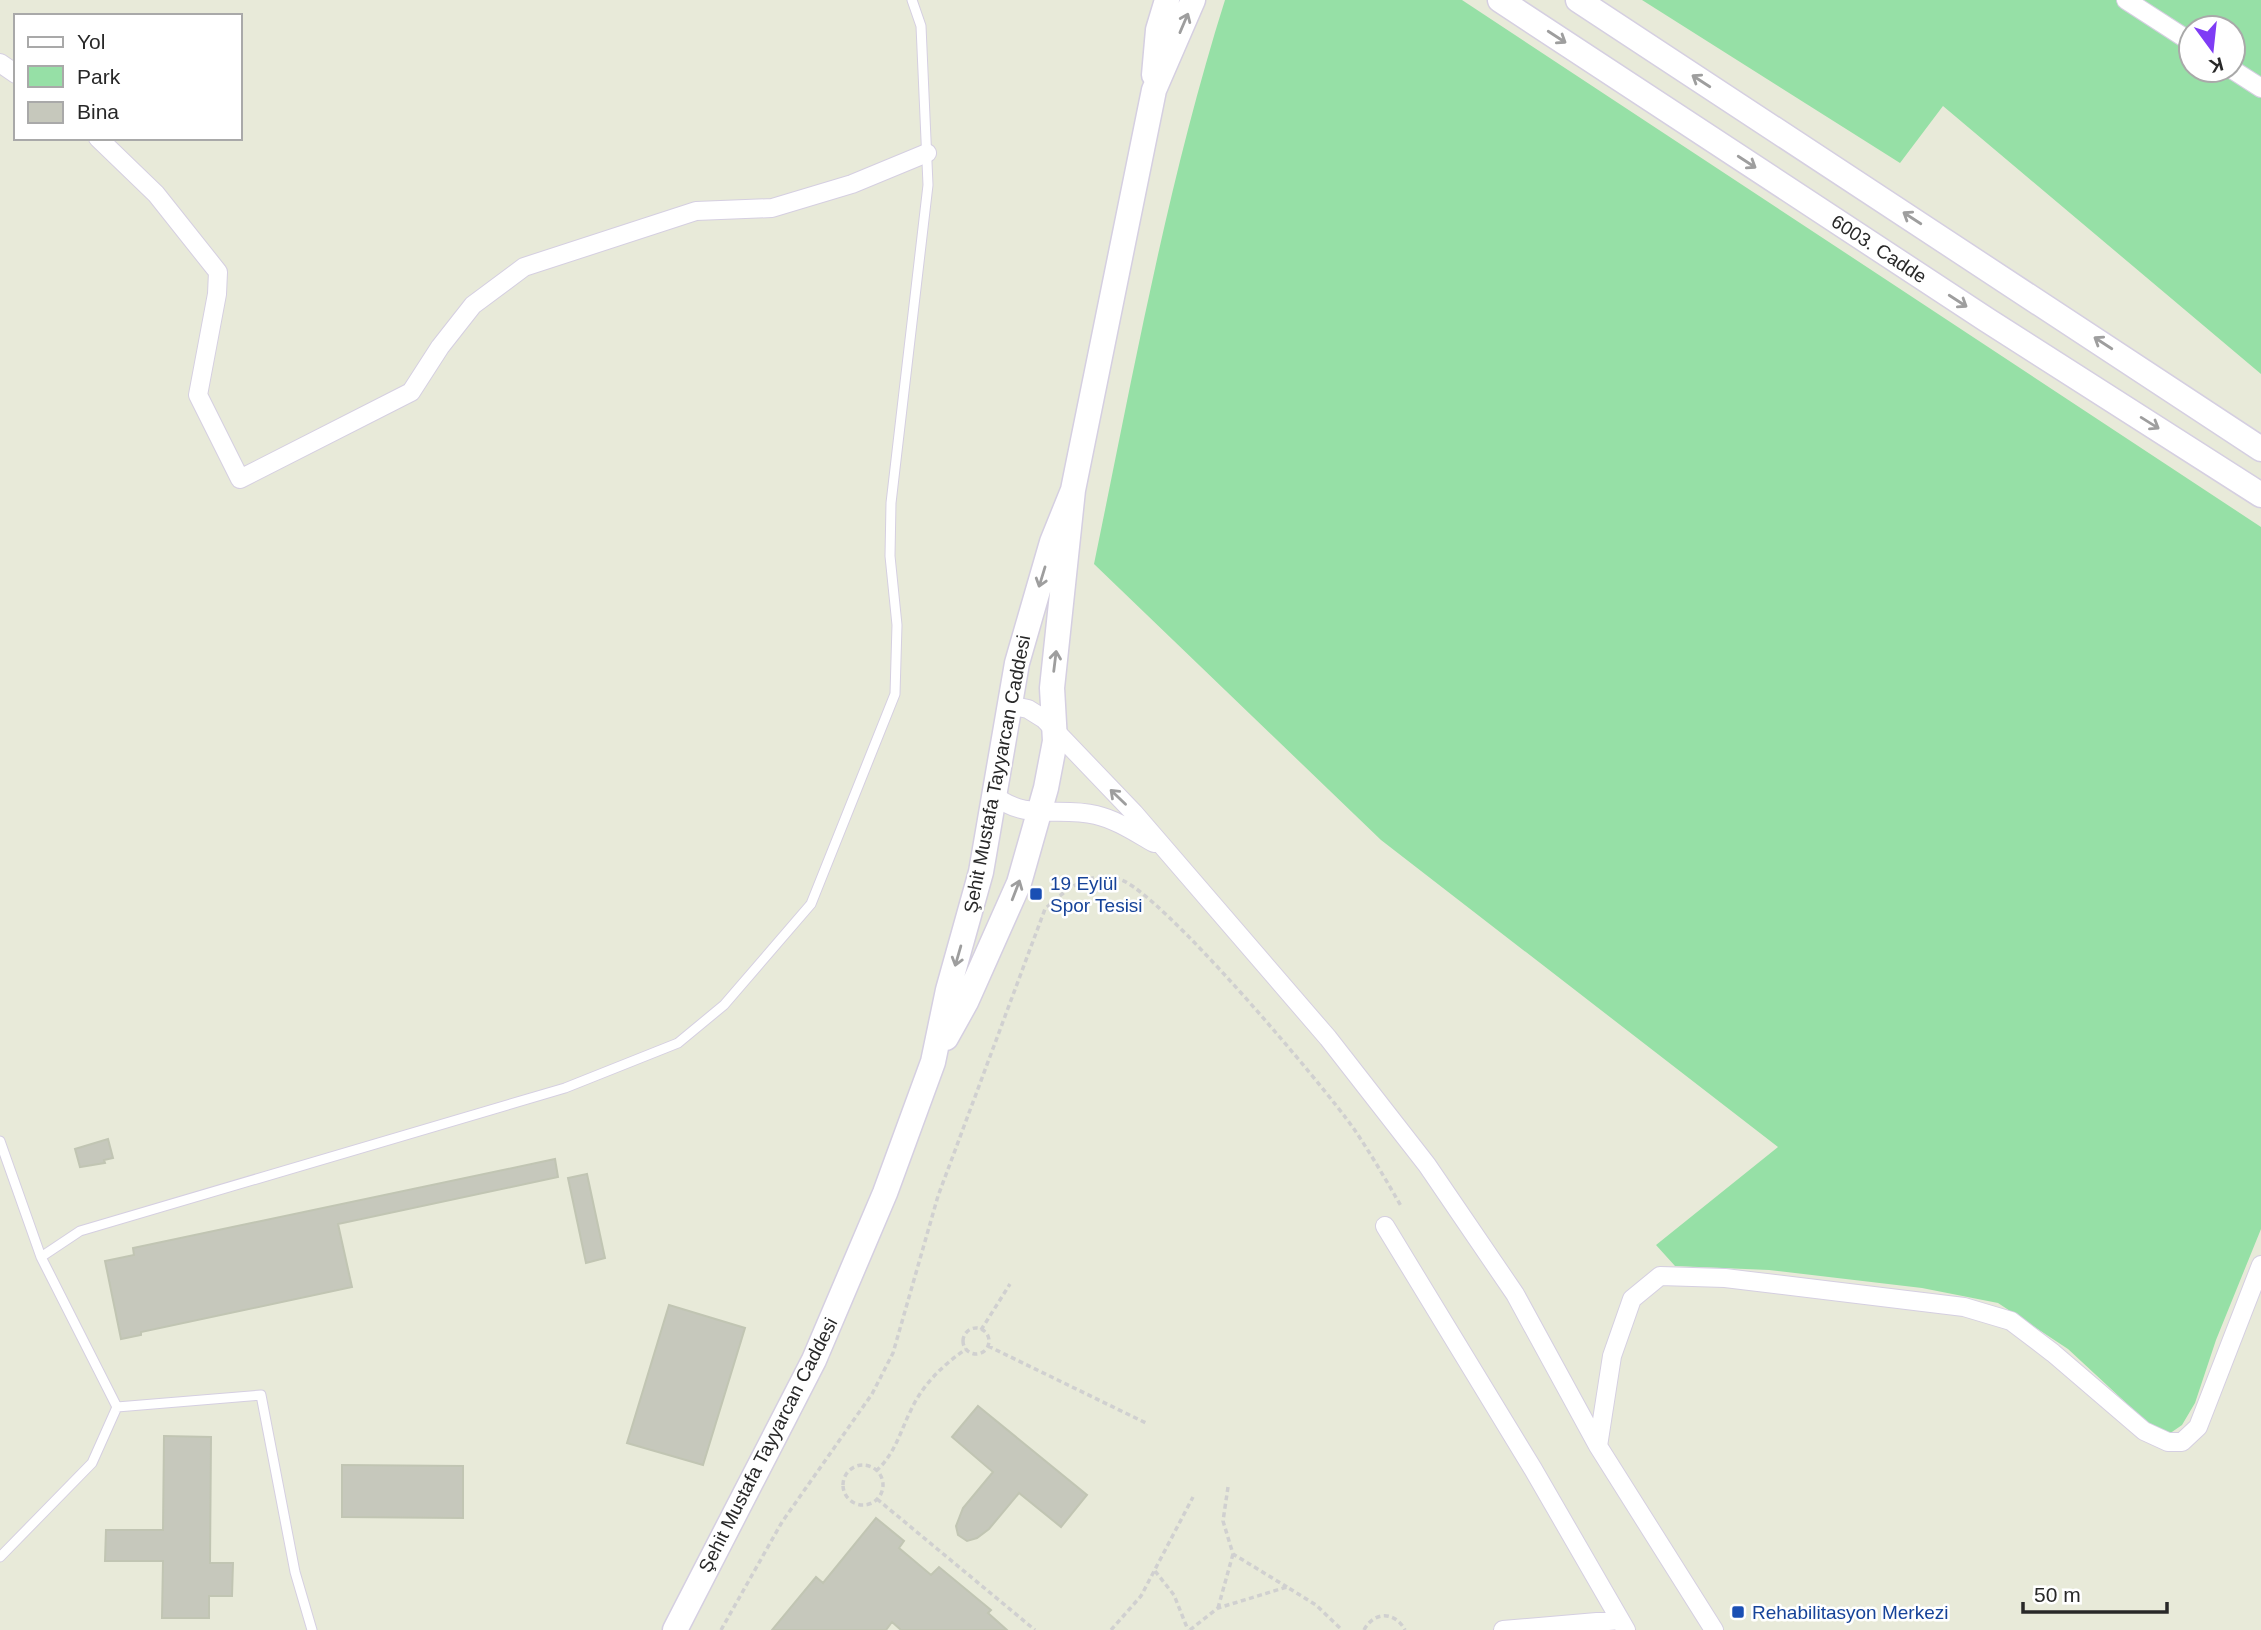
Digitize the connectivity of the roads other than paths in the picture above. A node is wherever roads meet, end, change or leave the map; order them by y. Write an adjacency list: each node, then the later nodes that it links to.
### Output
1 (912, 0): 10 (lane)
2 (1167, 0): 8 (main road, Şehit Mustafa Tayyarcan Caddesi)
3 (1193, 0): 8 (main road, Şehit Mustafa Tayyarcan Caddesi, one-way to 3)
4 (1500, 0): 13 (main road, 6003. Cadde, one-way to 13)
5 (1578, 0): 11 (main road, one-way to 5)
6 (2126, 0): 7 (street)
7 (2177, 33)
8 (1154, 90): 12 (main road, Şehit Mustafa Tayyarcan Caddesi)
9 (100, 140): 10 (street)
10 (927, 153): 22 (lane)
11 (2261, 449)
12 (1073, 490): 14 (main road, Şehit Mustafa Tayyarcan Caddesi, one-way to 14); 15 (main road, Şehit Mustafa Tayyarcan Caddesi, one-way to 12)
13 (2261, 495)
14 (1009, 705): 15 (street); 16 (main road, Şehit Mustafa Tayyarcan Caddesi)
15 (1055, 729): 17 (main road, Şehit Mustafa Tayyarcan Caddesi); 18 (street, one-way to 15)
16 (993, 794): 17 (street); 19 (main road, Şehit Mustafa Tayyarcan Caddesi, one-way to 19)
17 (1040, 814): 18 (street); 19 (main road, Şehit Mustafa Tayyarcan Caddesi, one-way to 17)
18 (1164, 848): 25 (street)
19 (933, 1062): 29 (main road, Şehit Mustafa Tayyarcan Caddesi)
20 (0, 1141): 22 (lane)
21 (1385, 1226): 27 (street)
22 (41, 1257): 24 (lane)
23 (2261, 1265): 25 (street)
24 (117, 1407): 26 (lane); 28 (lane)
25 (1598, 1446): 31 (street)
26 (0, 1557)
27 (1623, 1625): 30 (street)
28 (312, 1630)
29 (675, 1630)
30 (1503, 1630)
31 (1714, 1630)

